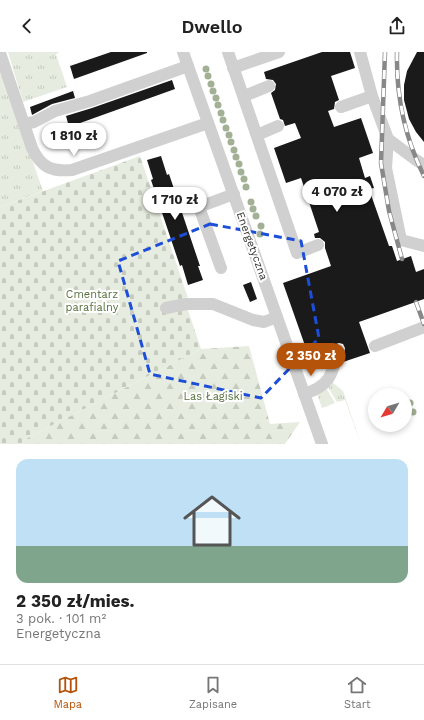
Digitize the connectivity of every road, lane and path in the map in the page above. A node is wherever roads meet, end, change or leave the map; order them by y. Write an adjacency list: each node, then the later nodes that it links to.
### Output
1 (183, 52): 6 (street, Energetyczna)
2 (228, 52): 7 (street)
3 (279, 52): 7 (street)
4 (360, 52): 10 (street)
5 (0, 53): 13 (street)
6 (188, 66): 12 (street, Energetyczna); 13 (street)
7 (233, 68): 9 (street)
8 (268, 86): 9 (street)
9 (244, 96): 15 (street)
10 (372, 96): 11 (street); 16 (street)
11 (341, 107)
12 (208, 123): 13 (street); 18 (street, Energetyczna)
13 (24, 124)
14 (278, 126): 15 (street)
15 (257, 135): 19 (street)
16 (388, 139): 17 (street); 20 (street)
17 (424, 165)
18 (234, 194): 21 (street); 23 (street, Energetyczna)
19 (318, 245)
20 (424, 246)
21 (221, 268)
22 (166, 308): 23 (street)
23 (277, 318): 27 (street, Energetyczna)
24 (424, 327): 25 (street)
25 (375, 346)
26 (338, 350): 27 (street)
27 (304, 394): 28 (street, Energetyczna)
28 (322, 444)

